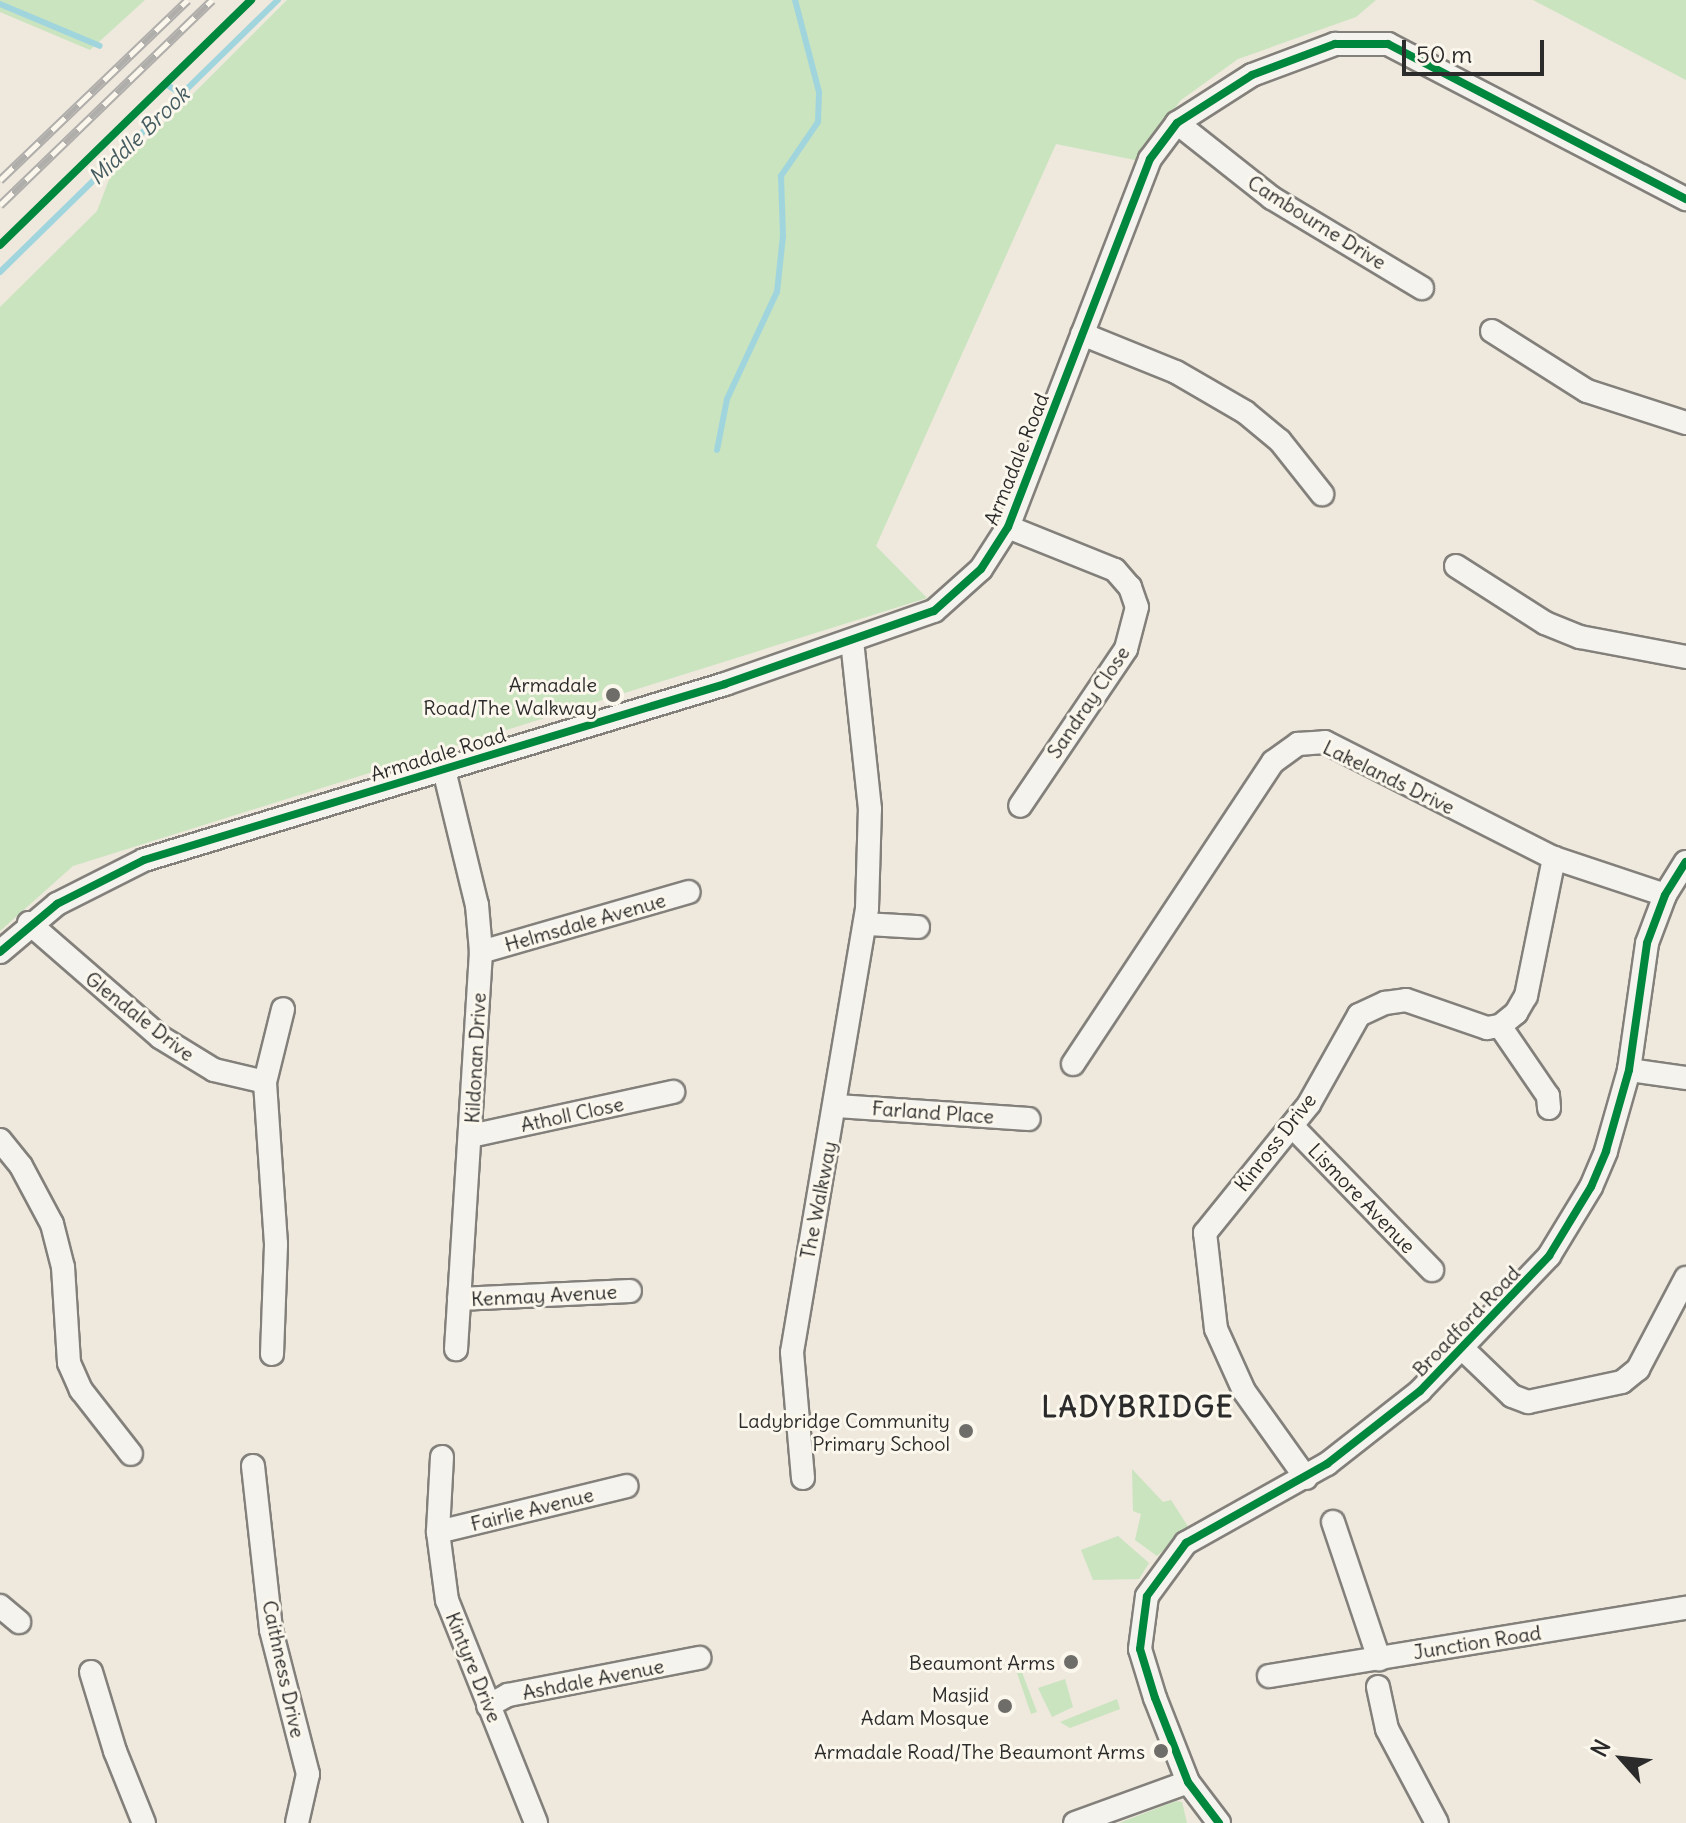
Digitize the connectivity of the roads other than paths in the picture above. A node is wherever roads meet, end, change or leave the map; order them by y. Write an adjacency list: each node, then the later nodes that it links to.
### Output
1 (1177, 123): 2 (street, Armadale Road); 3 (street, Cambourne Drive); 5 (street, Armadale Road)
2 (1686, 199)
3 (1422, 288)
4 (1492, 331): 6 (street)
5 (1082, 334): 7 (street); 8 (street, Armadale Road)
6 (1686, 423)
7 (1322, 494)
8 (1008, 527): 10 (street, Armadale Road); 13 (street, Sandray Close)
9 (1456, 566): 11 (street)
10 (852, 641): 12 (street, Armadale Road); 19 (street, The Walkway)
11 (1686, 657)
12 (444, 770): 18 (street, Armadale Road); 22 (street, Kildonan Drive)
13 (1020, 806)
14 (1554, 858): 17 (street, Lakelands Drive); 24 (street); 25 (street, Lakelands Drive)
15 (1686, 862): 17 (street, Broadford Road)
16 (689, 892): 22 (street, Helmsdale Avenue)
17 (1665, 895): 26 (street, Broadford Road)
18 (29, 923): 21 (street, Armadale Road); 28 (street, Glendale Drive)
19 (866, 924): 20 (street); 30 (street, The Walkway)
20 (918, 927)
21 (0, 952)
22 (481, 952): 34 (street, Kildonan Drive)
23 (283, 1009): 28 (street)
24 (1500, 1026): 31 (street); 33 (street, Kinross Drive)
25 (1073, 1064)
26 (1629, 1070): 27 (street); 41 (street, Broadford Road)
27 (1686, 1078)
28 (265, 1082): 42 (street)
29 (673, 1092): 34 (street, Atholl Close)
30 (837, 1106): 32 (street, Farland Place); 46 (street, The Walkway)
31 (1549, 1108)
32 (1029, 1119)
33 (1292, 1126): 36 (street, Lismore Avenue); 47 (street, Kinross Drive)
34 (471, 1136): 39 (street, Kildonan Drive)
35 (0, 1140): 43 (street)
36 (1432, 1270)
37 (1686, 1278): 41 (street)
38 (630, 1291): 39 (street, Kenmay Avenue)
39 (459, 1299): 40 (street, Kildonan Drive)
40 (456, 1349)
41 (1463, 1349): 47 (street, Broadford Road)
42 (272, 1354)
43 (131, 1454)
44 (442, 1457): 50 (street, Kintyre Drive)
45 (253, 1466): 62 (street, Caithness Drive)
46 (803, 1478)
47 (1306, 1478): 60 (street, Broadford Road)
48 (626, 1486): 50 (street, Fairlie Avenue)
49 (1333, 1522): 55 (street)
50 (438, 1532): 59 (street, Kintyre Drive)
51 (0, 1606): 53 (street)
52 (1686, 1608): 55 (street, Junction Road)
53 (19, 1622)
54 (699, 1658): 59 (street, Ashdale Avenue)
55 (1379, 1659): 57 (street, Junction Road)
56 (91, 1672): 61 (street)
57 (1269, 1676)
58 (1378, 1687): 66 (street)
59 (488, 1706): 63 (street, Kintyre Drive)
60 (1188, 1782): 64 (street); 65 (street)
61 (144, 1823)
62 (297, 1823)
63 (536, 1823)
64 (1075, 1823)
65 (1219, 1823)
66 (1437, 1823)

